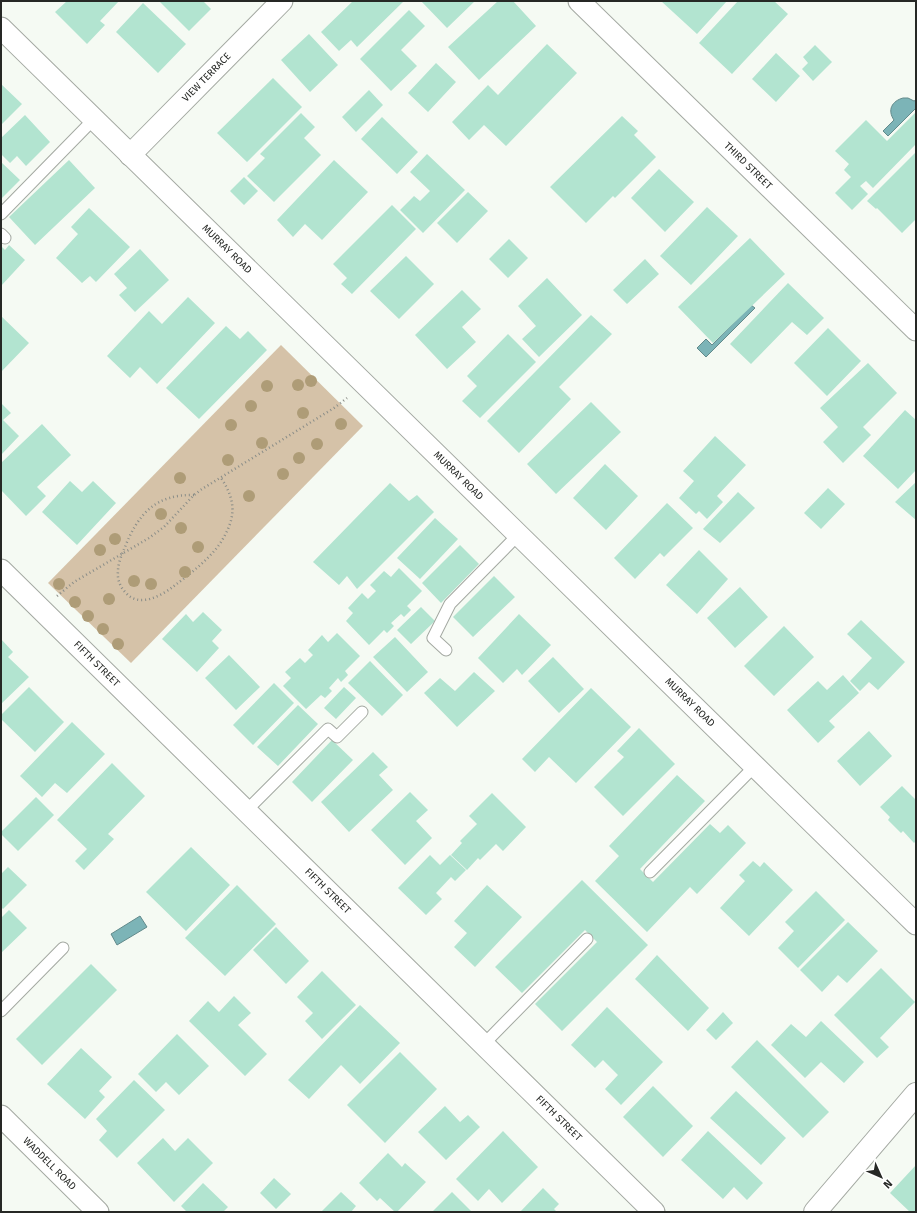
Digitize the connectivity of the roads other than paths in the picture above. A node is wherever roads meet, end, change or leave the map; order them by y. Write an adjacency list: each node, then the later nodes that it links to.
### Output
1 (282, 1): 5 (street, VIEW TERRACE)
2 (580, 1): 7 (street, THIRD STREET)
3 (1, 28): 4 (street, MURRAY ROAD)
4 (94, 119): 5 (street, MURRAY ROAD); 6 (lane)
5 (130, 155): 8 (street, MURRAY ROAD)
6 (1, 214)
7 (916, 330)
8 (519, 534): 10 (lane); 12 (street, MURRAY ROAD)
9 (1, 570): 13 (street, FIFTH STREET)
10 (446, 650)
11 (362, 712): 13 (lane)
12 (755, 766): 14 (lane); 15 (street, MURRAY ROAD)
13 (246, 811): 19 (street, FIFTH STREET)
14 (650, 872)
15 (916, 924)
16 (587, 939): 19 (lane)
17 (63, 948): 18 (lane)
18 (1, 1011)
19 (483, 1044): 23 (street, FIFTH STREET)
20 (916, 1094): 24 (main road)
21 (1, 1116): 22 (street, WADDELL ROAD)
22 (98, 1212)
23 (654, 1212)
24 (815, 1212)

